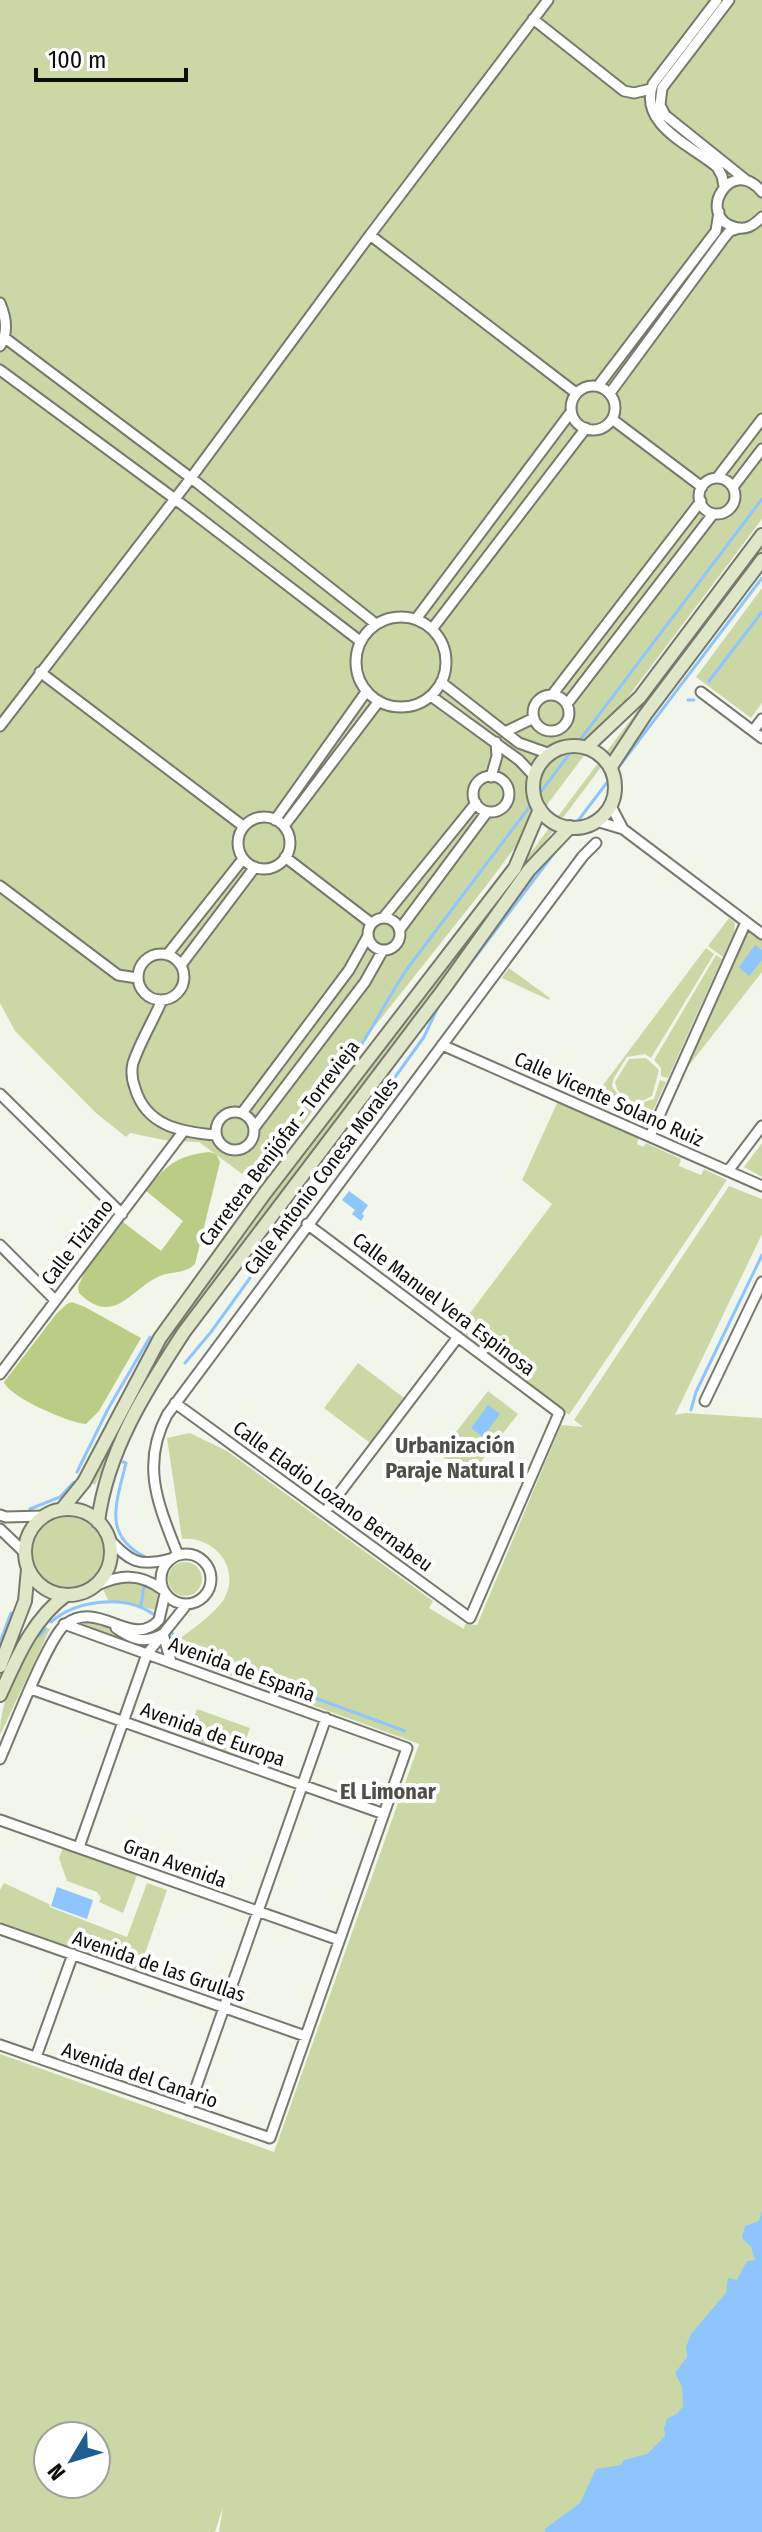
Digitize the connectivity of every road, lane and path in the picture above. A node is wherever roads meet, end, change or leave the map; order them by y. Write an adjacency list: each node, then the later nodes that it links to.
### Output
1 (548, 0): 4 (street)
2 (717, 0): 5 (street)
3 (729, 0): 6 (street)
4 (533, 19): 5 (street); 12 (street)
5 (651, 89): 7 (street)
6 (746, 180): 7 (street); 8 (street)
7 (724, 186): 9 (street)
8 (762, 192)
9 (719, 212): 11 (street); 16 (street)
10 (762, 217): 11 (street)
11 (740, 228): 18 (street)
12 (370, 235): 17 (street); 24 (street)
13 (0, 303): 14 (street)
14 (2, 342): 24 (street)
15 (0, 370): 28 (street)
16 (598, 386): 17 (street); 18 (street)
17 (576, 393): 19 (street)
18 (610, 393): 20 (street)
19 (571, 412): 22 (street); 33 (street)
20 (612, 419): 22 (street); 26 (street)
21 (762, 419): 25 (street)
22 (586, 428): 35 (street)
23 (762, 449): 27 (street)
24 (191, 478): 28 (street); 34 (street)
25 (717, 478): 26 (street); 27 (street)
26 (702, 487): 29 (street)
27 (733, 487): 30 (street)
28 (175, 499): 36 (street); 37 (street)
29 (701, 501): 30 (street); 41 (street)
30 (713, 514): 44 (street)
31 (762, 535): 52 (main road)
32 (762, 560): 54 (main road)
33 (416, 619): 34 (street); 35 (street)
34 (376, 624): 36 (street)
35 (432, 629): 38 (street)
36 (360, 641): 39 (street)
37 (40, 672): 47 (street); 63 (street)
38 (441, 682): 42 (street); 49 (street)
39 (366, 692): 43 (street); 62 (street)
40 (701, 692): 48 (street)
41 (552, 695): 44 (street); 45 (street)
42 (431, 696): 43 (street); 51 (street)
43 (379, 701): 62 (street)
44 (567, 704): 45 (street)
45 (534, 718): 49 (street)
46 (762, 719): 48 (street)
47 (0, 726)
48 (753, 731): 50 (street)
49 (505, 732): 53 (street)
50 (762, 738)
51 (496, 742): 55 (street); 56 (street)
52 (586, 748): 53 (main road); 54 (main road)
53 (550, 754): 56 (main road)
54 (610, 768): 58 (main road)
55 (491, 777): 57 (street); 60 (street)
56 (535, 777): 59 (main road)
57 (476, 803): 60 (street); 71 (street)
58 (610, 804): 61 (main road); 65 (street)
59 (540, 809): 64 (main road); 101 (main road, Carretera Benijófar - Torrevieja)
60 (487, 812): 74 (street)
61 (596, 821): 64 (main road); 65 (street)
62 (280, 823): 63 (street); 67 (street)
63 (243, 826): 68 (street)
64 (570, 827): 105 (main road, Carretera Benijófar - Torrevieja)
65 (623, 829): 72 (street)
66 (596, 843): 82 (street, Calle Antonio Conesa Morales)
67 (285, 857): 69 (street); 73 (street)
68 (243, 859): 69 (street); 78 (street)
69 (255, 867): 79 (street)
70 (0, 886): 80 (street)
71 (383, 918): 73 (street); 74 (street)
72 (746, 922): 75 (street); 89 (street)
73 (371, 923): 76 (street)
74 (400, 929): 77 (street)
75 (762, 934)
76 (368, 936): 77 (street); 84 (street)
77 (383, 950): 86 (street)
78 (167, 955): 79 (street); 80 (street)
79 (181, 965): 81 (street)
80 (137, 978): 81 (street)
81 (162, 1000): 87 (street)
82 (442, 1045): 89 (street, Calle Vicente Solano Ruiz); 93 (street, Calle Antonio Conesa Morales)
83 (0, 1094): 92 (street)
84 (242, 1113): 86 (street); 88 (street)
85 (762, 1126): 90 (street)
86 (254, 1128): 88 (street)
87 (183, 1132): 88 (street); 92 (street, Calle Tiziano)
88 (215, 1135)
89 (650, 1136): 90 (street, Calle Vicente Solano Ruiz)
90 (728, 1171): 91 (street, Calle Vicente Solano Ruiz)
91 (762, 1186)
92 (122, 1214): 96 (street, Calle Tiziano)
93 (307, 1224): 97 (street, Calle Manuel Vera Espinosa); 100 (street, Calle Antonio Conesa Morales)
94 (0, 1245): 96 (street)
95 (762, 1282): 99 (street)
96 (55, 1300): 98 (street, Calle Tiziano)
97 (458, 1337): 102 (street); 115 (street, Calle Manuel Vera Espinosa)
98 (0, 1374)
99 (705, 1401)
100 (175, 1403): 102 (street, Calle Eladio Lozano Bernabeu); 109 (street, Calle Antonio Conesa Morales)
101 (62, 1509): 104 (main road); 105 (main road)
102 (325, 1512): 115 (street, Calle Eladio Lozano Bernabeu)
103 (0, 1515): 104 (street)
104 (44, 1516): 108 (main road)
105 (98, 1522): 107 (main road)
106 (0, 1529): 108 (street)
107 (109, 1539): 109 (street); 111 (main road)
108 (24, 1552): 110 (main road)
109 (174, 1557): 112 (street); 114 (street)
110 (28, 1569): 113 (main road); 121 (main road)
111 (95, 1586): 112 (street); 113 (main road)
112 (164, 1592): 114 (street); 116 (street)
113 (66, 1595): 123 (main road)
114 (187, 1604): 118 (street)
115 (470, 1618)
116 (108, 1620): 117 (street); 118 (street)
117 (64, 1624): 119 (street, Avenida de España); 122 (street)
118 (163, 1634): 119 (street); 120 (street)
119 (147, 1654): 120 (street, Avenida de España); 125 (street)
120 (171, 1662): 124 (street, Avenida de España)
121 (0, 1666)
122 (31, 1689): 125 (street, Avenida de Europa); 126 (street)
123 (0, 1695)
124 (326, 1718): 127 (street); 128 (street, Avenida de España)
125 (123, 1721): 127 (street, Avenida de Europa); 130 (street)
126 (0, 1759)
127 (302, 1785): 128 (street, Avenida de Europa); 131 (street)
128 (384, 1814): 133 (street)
129 (0, 1820): 130 (street, Gran Avenida)
130 (79, 1847): 131 (street, Gran Avenida)
131 (258, 1911): 133 (street, Gran Avenida); 135 (street)
132 (0, 1929): 134 (street, Avenida de las Grullas)
133 (339, 1940): 136 (street)
134 (73, 1954): 135 (street, Avenida de las Grullas); 138 (street)
135 (224, 2008): 136 (street, Avenida de las Grullas); 139 (street)
136 (305, 2036): 139 (street, Avenida del Canario)
137 (0, 2045): 138 (street, Avenida del Canario)
138 (36, 2057): 139 (street, Avenida del Canario)
139 (188, 2110)

